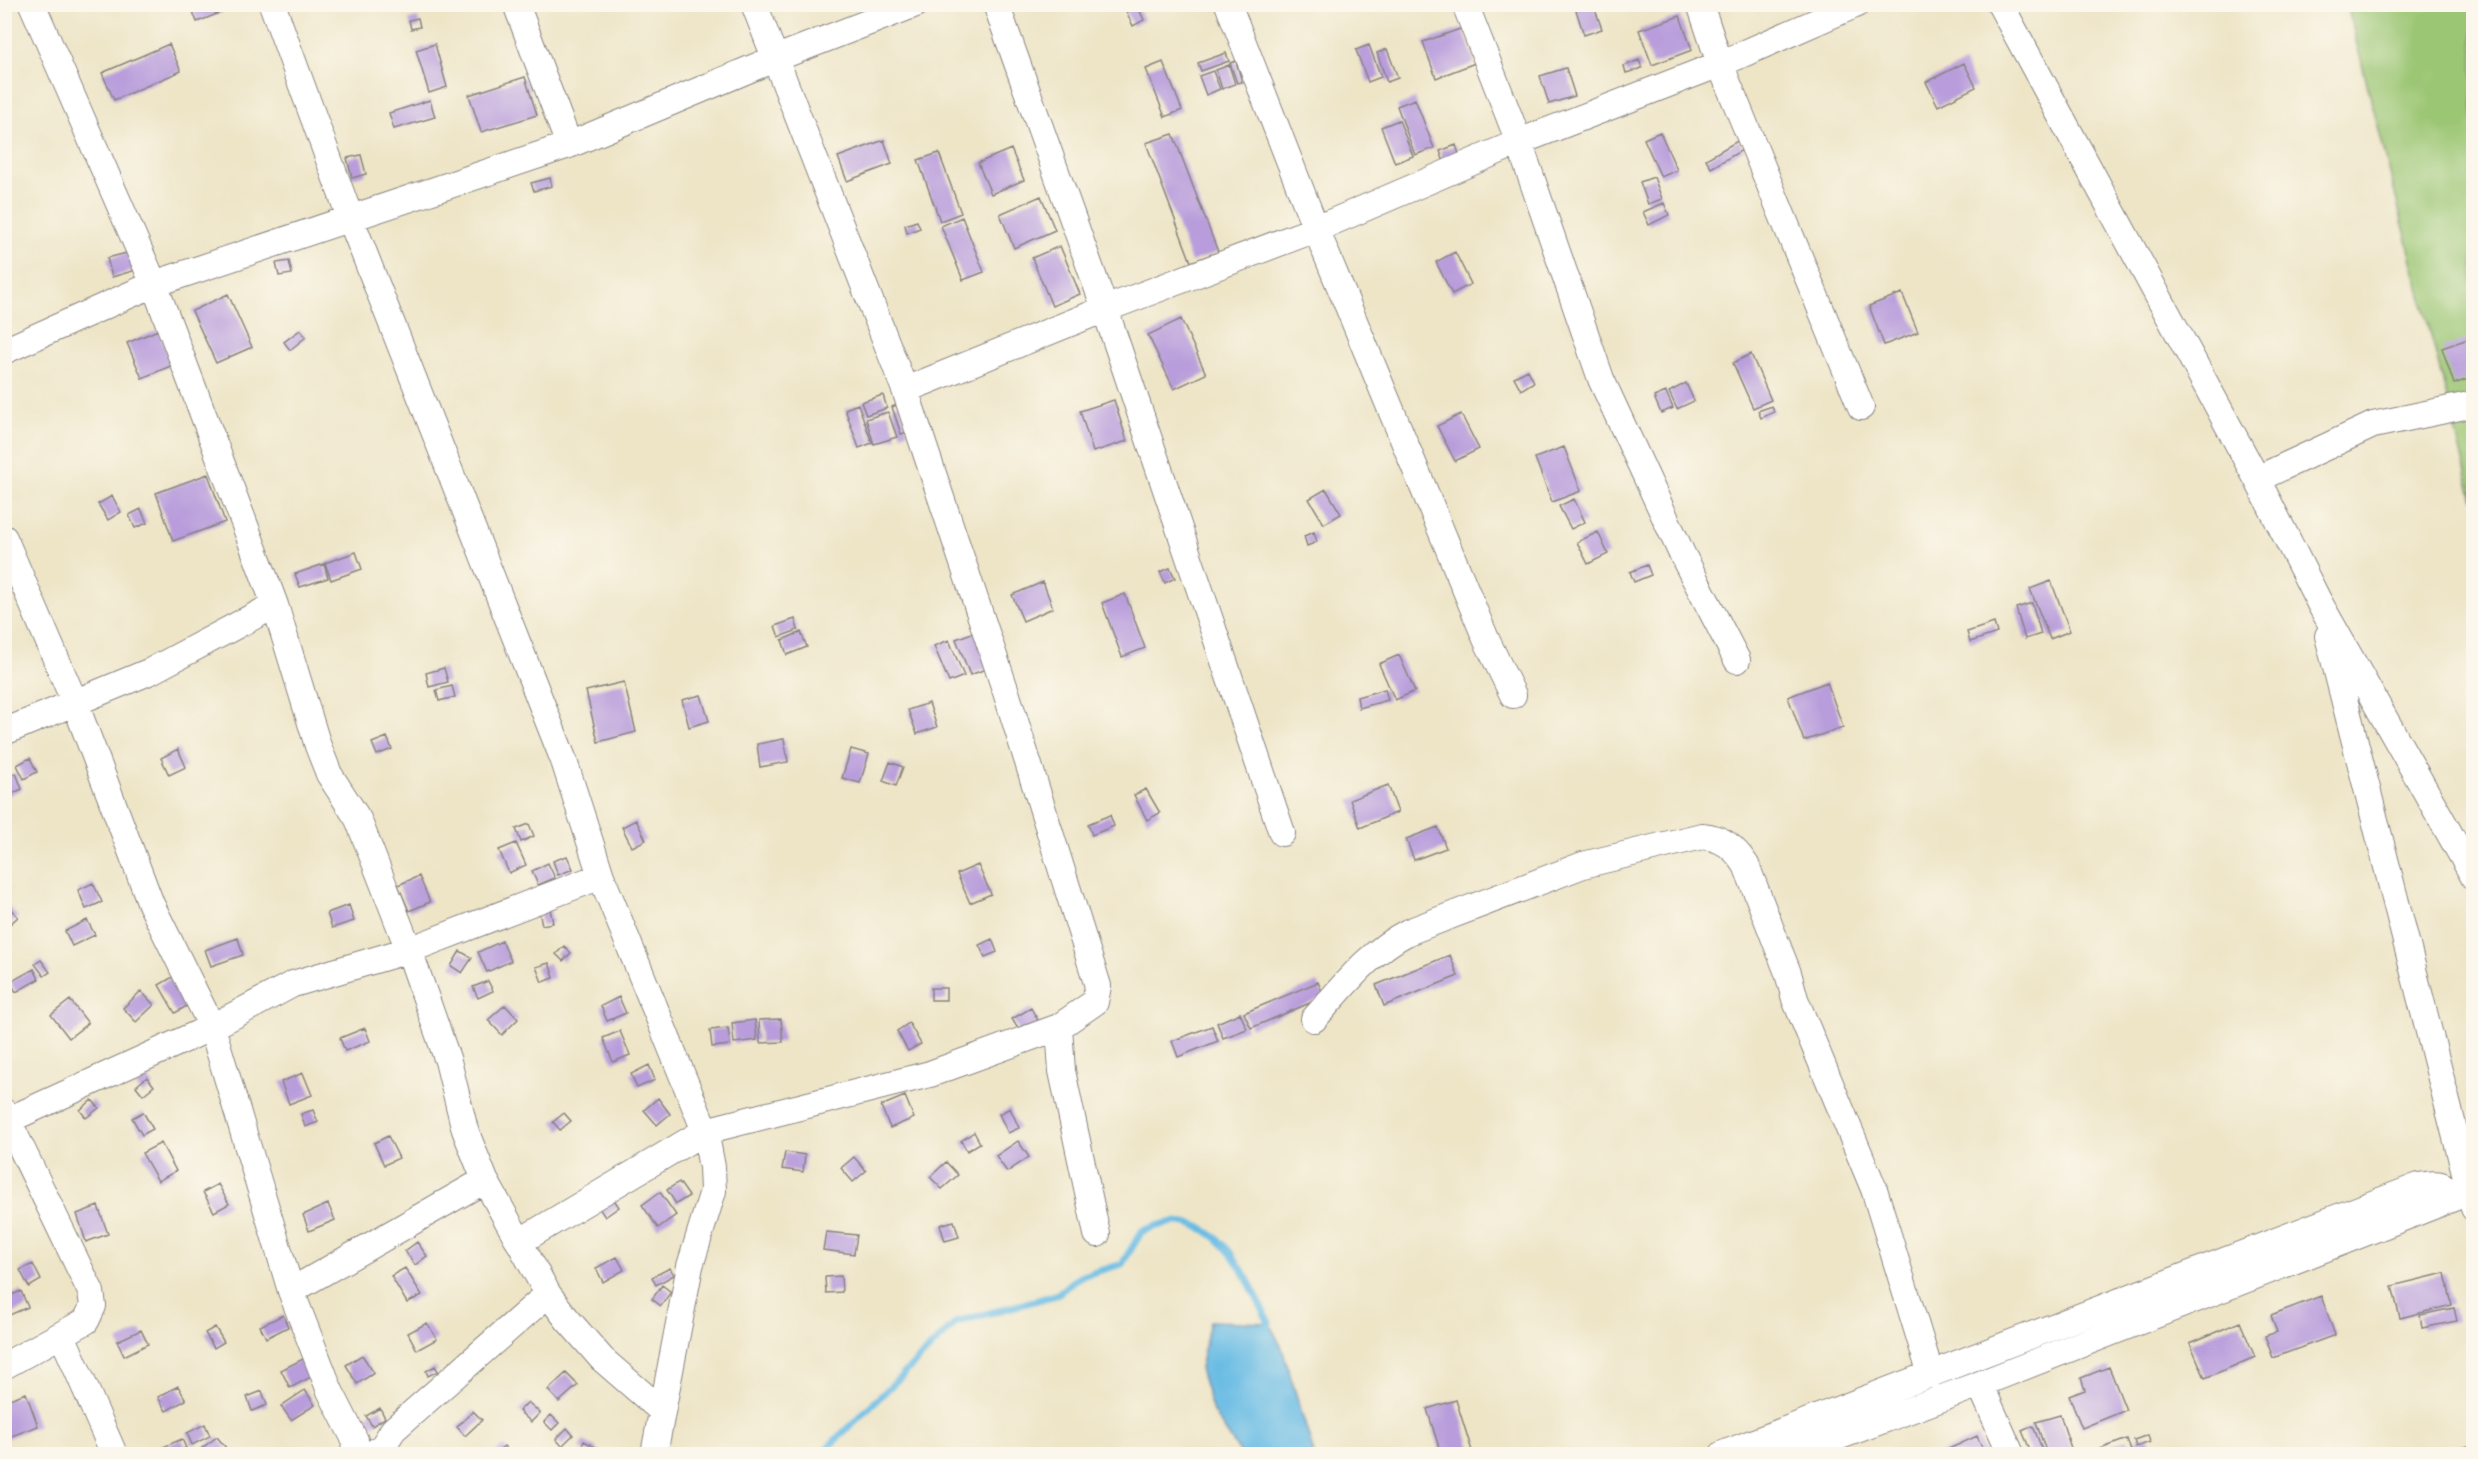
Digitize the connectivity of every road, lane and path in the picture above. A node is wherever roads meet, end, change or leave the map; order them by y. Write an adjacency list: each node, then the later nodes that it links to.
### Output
1 (32, 4): 18 (street)
2 (272, 4): 16 (street)
3 (516, 4): 15 (street)
4 (754, 4): 12 (street)
5 (916, 4): 12 (street)
6 (996, 4): 19 (street)
7 (1228, 4): 17 (street)
8 (1466, 4): 14 (street)
9 (1700, 4): 13 (street)
10 (1857, 4): 13 (street)
11 (2000, 4): 24 (street)
12 (774, 59): 15 (street); 21 (street)
13 (1720, 64): 14 (street); 23 (street)
14 (1519, 142): 17 (street); 28 (street)
15 (569, 145): 16 (street)
16 (351, 220): 18 (street); 33 (street)
17 (1316, 229): 19 (street); 29 (street)
18 (154, 284): 20 (street); 27 (street)
19 (1105, 309): 21 (street); 32 (street)
20 (4, 351)
21 (906, 390): 38 (street)
22 (2474, 404): 24 (street)
23 (1861, 407)
24 (2257, 479): 26 (street)
25 (4, 538): 30 (street)
26 (2320, 604): 34 (street); 42 (street)
27 (275, 605): 30 (street); 35 (street)
28 (1737, 660)
29 (1514, 696)
30 (75, 703): 31 (street); 37 (street)
31 (4, 732)
32 (1282, 833)
33 (602, 876): 35 (street); 40 (street)
34 (2474, 877)
35 (409, 951): 37 (street); 41 (street)
36 (1314, 1019): 49 (street)
37 (212, 1027): 39 (street); 45 (street)
38 (1059, 1027): 40 (street); 43 (street)
39 (6, 1118): 47 (street)
40 (705, 1131): 44 (street); 51 (street)
41 (485, 1180): 44 (street); 45 (street)
42 (2466, 1199): 49 (street); 50 (street)
43 (1097, 1234)
44 (519, 1242): 46 (street)
45 (291, 1291): 53 (street)
46 (548, 1294): 51 (street); 54 (street)
47 (62, 1335): 48 (street); 52 (street)
48 (4, 1366)
49 (1931, 1375): 56 (street)
50 (1980, 1384): 57 (street); 58 (street)
51 (662, 1411): 55 (street)
52 (114, 1455)
53 (354, 1455)
54 (371, 1455)
55 (654, 1455)
56 (1723, 1455)
57 (1792, 1455)
58 (2011, 1455)

